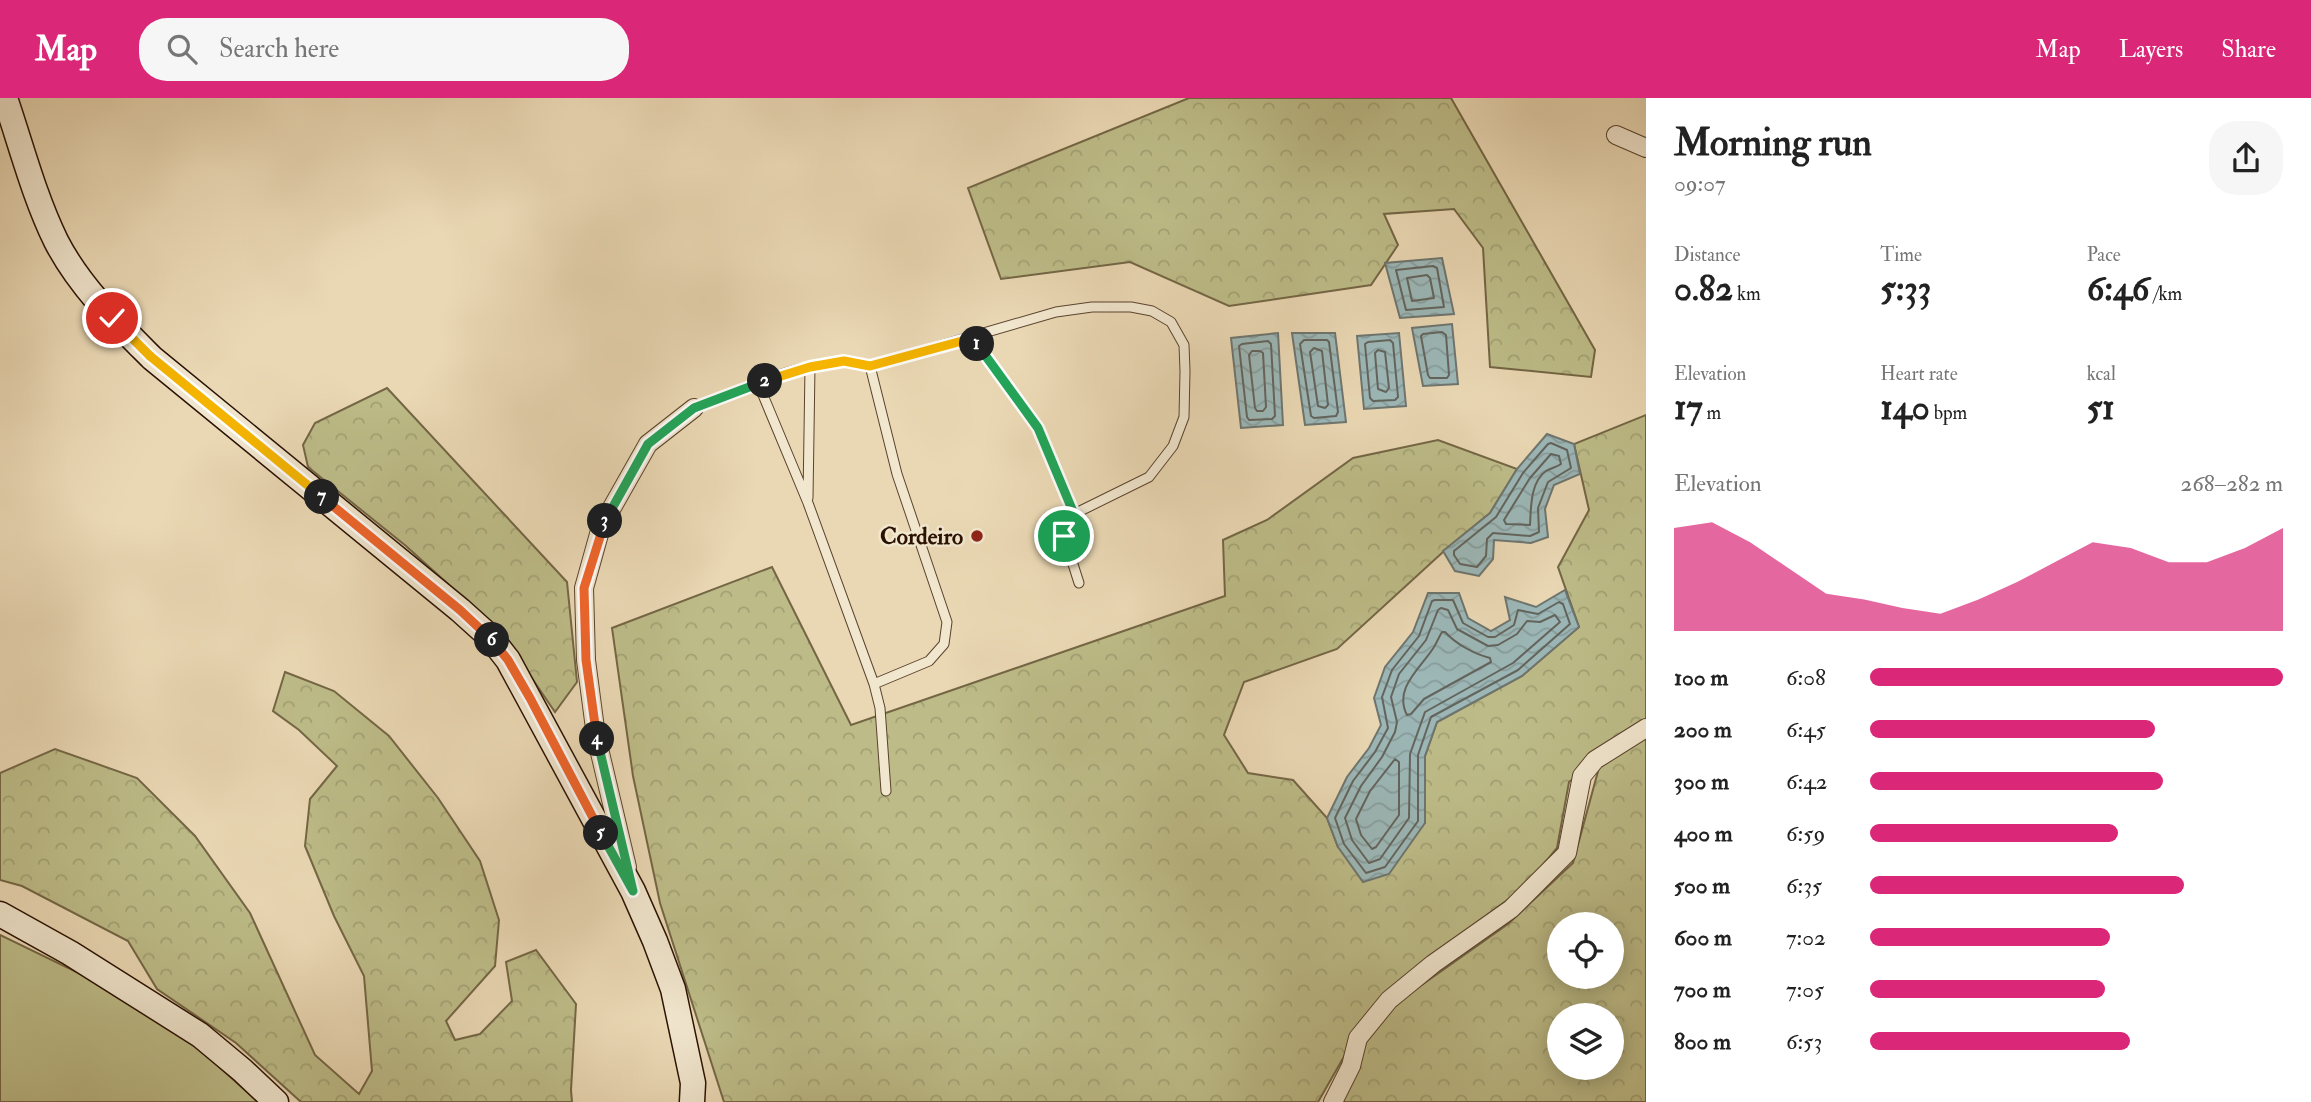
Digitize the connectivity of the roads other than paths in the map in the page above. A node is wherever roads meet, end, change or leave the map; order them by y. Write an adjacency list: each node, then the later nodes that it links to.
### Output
1 (5, 98): 15 (street)
2 (1616, 135): 3 (street)
3 (1646, 148)
4 (973, 338): 5 (lane); 10 (lane); 10 (lane)
5 (870, 366): 6 (lane); 12 (lane)
6 (810, 367): 7 (lane); 9 (lane)
7 (758, 383): 8 (lane); 9 (lane)
8 (694, 408): 15 (street)
9 (808, 503): 12 (lane)
10 (1074, 514): 11 (lane)
11 (1079, 583)
12 (874, 684): 14 (lane)
13 (1646, 728): 19 (street)
14 (886, 791)
15 (633, 891): 18 (street)
16 (0, 914): 17 (street)
17 (275, 1102)
18 (692, 1102)
19 (1333, 1102)

